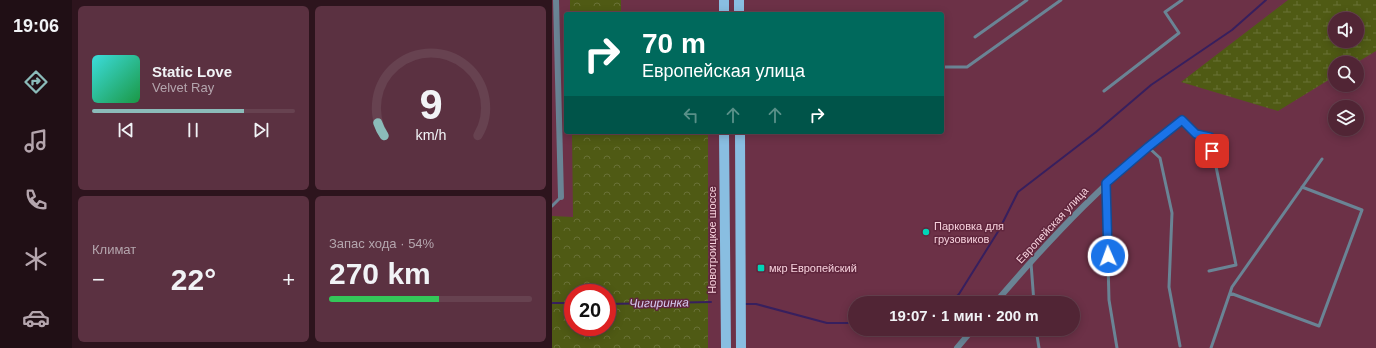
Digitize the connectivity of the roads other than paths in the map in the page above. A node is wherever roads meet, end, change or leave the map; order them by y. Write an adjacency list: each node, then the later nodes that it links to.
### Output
1 (556, 0): 10 (street)
2 (724, 0): 7 (main road)
3 (739, 0): 8 (main road)
4 (1027, 0): 9 (lane)
5 (1061, 0): 11 (lane)
6 (1182, 0): 12 (lane)
7 (724, 12)
8 (739, 12)
9 (975, 37)
10 (554, 41): 20 (street)
11 (944, 67)
12 (1104, 91)
13 (1182, 120): 16 (street, Европейская улица); 23 (lane)
14 (724, 134): 30 (main road, Новотроицкое шоссе)
15 (740, 134): 31 (main road)
16 (1148, 147): 18 (street, Европейская улица); 29 (lane)
17 (1322, 159): 19 (lane)
18 (1106, 183): 22 (street, Европейская улица); 34 (lane)
19 (1302, 188): 24 (lane); 24 (lane)
20 (561, 197): 21 (lane)
21 (552, 206)
22 (1030, 261): 25 (street, Европейская улица); 26 (lane)
23 (1209, 271)
24 (1230, 293): 35 (lane)
25 (1001, 296)
26 (1033, 296)
27 (967, 336): 32 (street)
28 (1037, 336): 33 (lane)
29 (1180, 346)
30 (726, 348)
31 (741, 348)
32 (957, 348)
33 (1038, 348)
34 (1117, 348)
35 (1213, 348)

